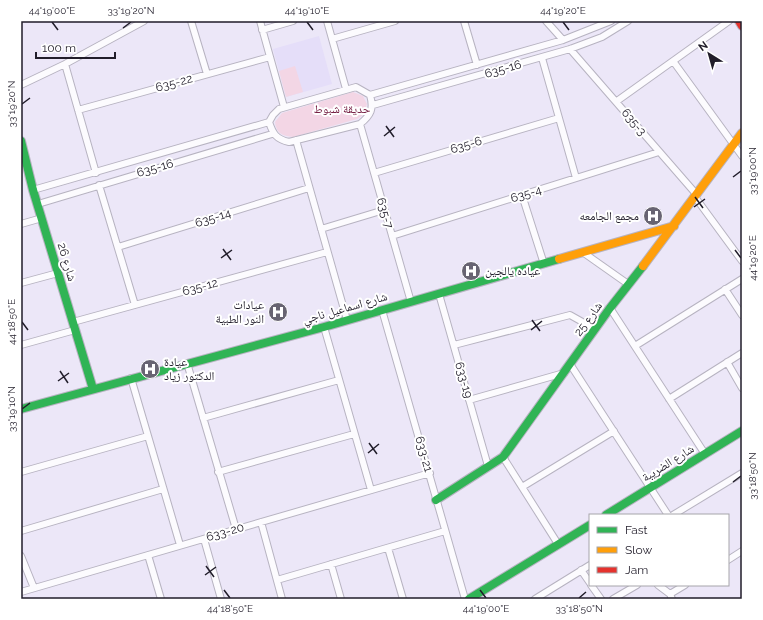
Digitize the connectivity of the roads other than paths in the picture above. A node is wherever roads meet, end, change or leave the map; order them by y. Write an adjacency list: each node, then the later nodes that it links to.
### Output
1 (144, 21): 21 (street)
2 (191, 21): 23 (street)
3 (260, 21): 14 (street)
4 (293, 21): 14 (street)
5 (327, 21): 15 (street)
6 (395, 21): 15 (street)
7 (464, 21): 22 (street)
8 (546, 21): 16 (street)
9 (611, 21): 16 (street, 635-16)
10 (628, 21): 17 (street, 635-16)
11 (729, 21): 20 (street)
12 (739, 21): 13 (street)
13 (742, 26)
14 (262, 30): 18 (street)
15 (332, 39): 25 (street)
16 (563, 40): 22 (street, 635-16)
17 (570, 49): 19 (street, 635-16); 27 (street, 635-3)
18 (270, 57): 23 (street, 635-22); 29 (street)
19 (542, 58): 28 (street, 635-16); 31 (street)
20 (673, 61): 27 (street); 38 (street)
21 (65, 64): 24 (street); 30 (street)
22 (477, 65): 26 (street, 635-16)
23 (207, 74): 30 (street, 635-22)
24 (21, 85)
25 (346, 89): 26 (street); 29 (street)
26 (370, 95): 28 (street)
27 (617, 101): 39 (street, 635-3)
28 (373, 105): 33 (street)
29 (284, 107): 32 (street)
30 (78, 110): 41 (street)
31 (559, 118): 42 (street, 635-6); 43 (street)
32 (269, 122): 35 (street); 41 (street, 635-16)
33 (360, 124): 36 (street); 42 (street, 635-7)
34 (742, 133): 38 (street, شارع 25)
35 (272, 134): 36 (street); 44 (street, 635-16)
36 (296, 140): 45 (street)
37 (21, 141): 46 (street, شارع 26)
38 (734, 144): 40 (street); 48 (street, شارع 25)
39 (659, 152): 43 (street, 635-4); 48 (street, 635-3)
40 (742, 156)
41 (96, 173): 46 (street, 635-16)
42 (374, 173): 50 (street, 635-7)
43 (576, 178): 47 (street, 635-4)
44 (99, 185): 49 (street, 635-16); 56 (street)
45 (309, 188): 54 (street); 56 (street, 635-14)
46 (33, 190): 49 (street, شارع 26)
47 (522, 195): 55 (street, 635-4); 60 (street)
48 (696, 196): 53 (street, شارع 25); 59 (street, 635-3)
49 (38, 204): 51 (street, شارع 26)
50 (384, 210): 54 (street); 55 (street, 635-7)
51 (42, 218): 52 (street); 61 (street, شارع 26)
52 (21, 224)
53 (674, 226): 58 (street, شارع اسماعيل ناجي); 64 (street, شارع 25)
54 (320, 229): 57 (street)
55 (392, 236): 67 (street, 635-7)
56 (118, 248): 68 (street)
57 (327, 252): 68 (street, 635-12); 72 (street)
58 (584, 253): 60 (street, شارع اسماعيل ناجي); 64 (street)
59 (742, 261)
60 (544, 264): 66 (street, شارع اسماعيل ناجي)
61 (58, 273): 63 (street); 73 (street, شارع 26)
62 (742, 279): 65 (street)
63 (21, 283)
64 (628, 284): 69 (street, شارع 25)
65 (725, 289): 71 (street); 78 (street)
66 (439, 294): 67 (street, شارع اسماعيل ناجي); 77 (street, 633-19)
67 (411, 302): 70 (street, شارع اسماعيل ناجي)
68 (135, 305): 73 (street, 635-12)
69 (610, 308): 75 (street, شارع 25); 78 (street)
70 (382, 310): 72 (street, شارع اسماعيل ناجي); 101 (street, 633-21)
71 (742, 315)
72 (347, 320): 74 (street, شارع اسماعيل ناجي)
73 (74, 326): 76 (street, 635-12); 87 (street, شارع 26)
74 (324, 327): 81 (street, شارع اسماعيل ناجي); 85 (street)
75 (595, 329): 77 (street); 82 (street, شارع 25)
76 (21, 345)
77 (454, 345): 89 (street, 633-19)
78 (635, 346): 88 (street)
79 (742, 353): 80 (street)
80 (727, 362): 86 (street); 88 (street)
81 (187, 363): 84 (street, شارع اسماعيل ناجي); 91 (street)
82 (570, 364): 83 (street, شارع 25); 92 (street)
83 (564, 373): 89 (street); 97 (street, شارع 25)
84 (131, 378): 87 (street, شارع اسماعيل ناجي); 95 (street)
85 (339, 380): 91 (street); 94 (street)
86 (742, 388)
87 (93, 389): 90 (street, شارع اسماعيل ناجي)
88 (669, 399): 96 (street)
89 (469, 400): 98 (street, 633-19)
90 (21, 409)
91 (203, 418): 100 (street)
92 (614, 430): 103 (street); 104 (street)
93 (742, 431): 96 (street, شارع الضريبة)
94 (354, 434): 100 (street); 106 (street)
95 (148, 436): 99 (street); 105 (street)
96 (705, 454): 104 (street, شارع الضريبة)
97 (503, 457): 98 (street, شارع 25); 103 (street)
98 (488, 466): 107 (street, شارع 25)
99 (21, 472)
100 (218, 472): 113 (street)
101 (430, 473): 106 (street, 633-20); 107 (street, 633-21)
102 (742, 473): 108 (street)
103 (522, 486): 117 (street)
104 (651, 488): 109 (street, شارع الضريبة); 110 (street)
105 (163, 490): 114 (street); 118 (street)
106 (371, 490): 111 (street, 633-20)
107 (436, 500): 115 (street, 633-21)
108 (683, 512)
109 (608, 514)
110 (667, 514)
111 (261, 522): 113 (street, 633-20); 127 (street)
112 (589, 526): 117 (street)
113 (236, 529): 116 (street, 633-20)
114 (21, 531)
115 (445, 531): 119 (street); 141 (street, 633-21)
116 (204, 538): 118 (street, 633-20); 137 (street)
117 (558, 544): 142 (street)
118 (180, 545): 121 (street, 633-20)
119 (388, 548): 124 (street); 140 (street)
120 (742, 551): 123 (street)
121 (148, 555): 133 (street, 633-20); 136 (street)
122 (21, 556): 133 (street)
123 (729, 559)
124 (331, 564): 127 (street); 139 (street)
125 (589, 566): 126 (street)
126 (581, 570): 128 (street); 143 (street)
127 (277, 580): 138 (street)
128 (589, 581)
129 (592, 586): 144 (street)
130 (635, 586): 145 (street)
131 (659, 586): 135 (street)
132 (684, 586): 135 (street)
133 (34, 588): 134 (street, 633-20)
134 (21, 592)
135 (671, 596)
136 (161, 599)
137 (221, 599)
138 (282, 599)
139 (341, 599)
140 (403, 599)
141 (465, 599)
142 (469, 599)
143 (535, 599)
144 (601, 599)
145 (613, 599)

